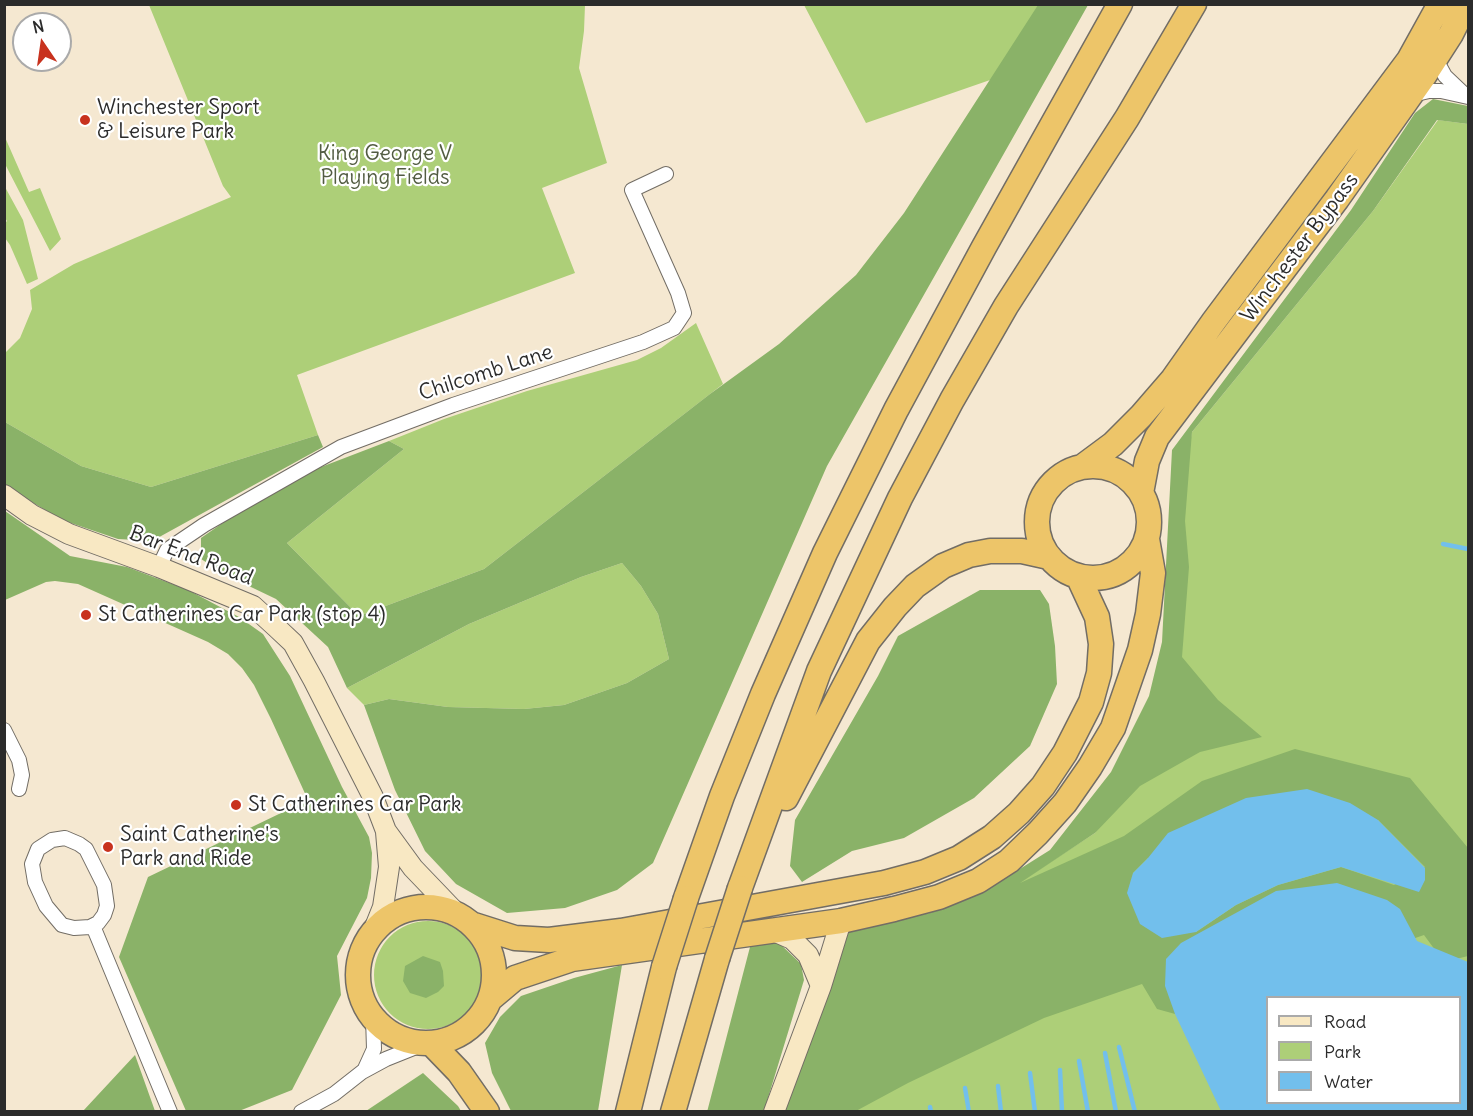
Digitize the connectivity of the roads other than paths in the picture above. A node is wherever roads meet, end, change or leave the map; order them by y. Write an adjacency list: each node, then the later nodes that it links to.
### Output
1 (1120, 4): 33 (highway, bridge)
2 (1194, 4): 19 (highway)
3 (1440, 4): 9 (highway, Winchester Bypass)
4 (1466, 4): 5 (highway, Winchester Bypass)
5 (1437, 56): 6 (highway, Winchester Bypass); 7 (street)
6 (1410, 96): 7 (street); 10 (highway, Winchester Bypass)
7 (1467, 97)
8 (666, 174): 14 (street, Chilcomb Lane)
9 (1082, 467): 10 (highway); 13 (highway)
10 (1142, 493): 12 (highway)
11 (4, 495): 14 (main road, Bar End Road)
12 (1147, 539): 15 (highway); 21 (highway)
13 (1049, 557): 15 (highway); 19 (highway)
14 (159, 567): 18 (main road, Bar End Road)
15 (1078, 576): 20 (highway)
16 (4, 730): 17 (street)
17 (19, 789)
18 (386, 831): 20 (main road, Bar End Road); 24 (main road, Bar End Road)
19 (740, 888): 34 (highway, bridge)
20 (465, 920): 24 (highway); 26 (highway)
21 (841, 921): 23 (highway); 25 (main road)
22 (93, 926): 22 (street); 30 (street)
23 (774, 931): 25 (main road); 26 (highway)
24 (374, 932): 27 (highway)
25 (821, 986): 35 (main road)
26 (490, 999): 28 (highway)
27 (373, 1017): 28 (highway); 29 (street)
28 (428, 1043): 29 (street); 32 (highway)
29 (362, 1072): 31 (street)
30 (170, 1112)
31 (301, 1112)
32 (487, 1112)
33 (628, 1112)
34 (673, 1112)
35 (774, 1112)

